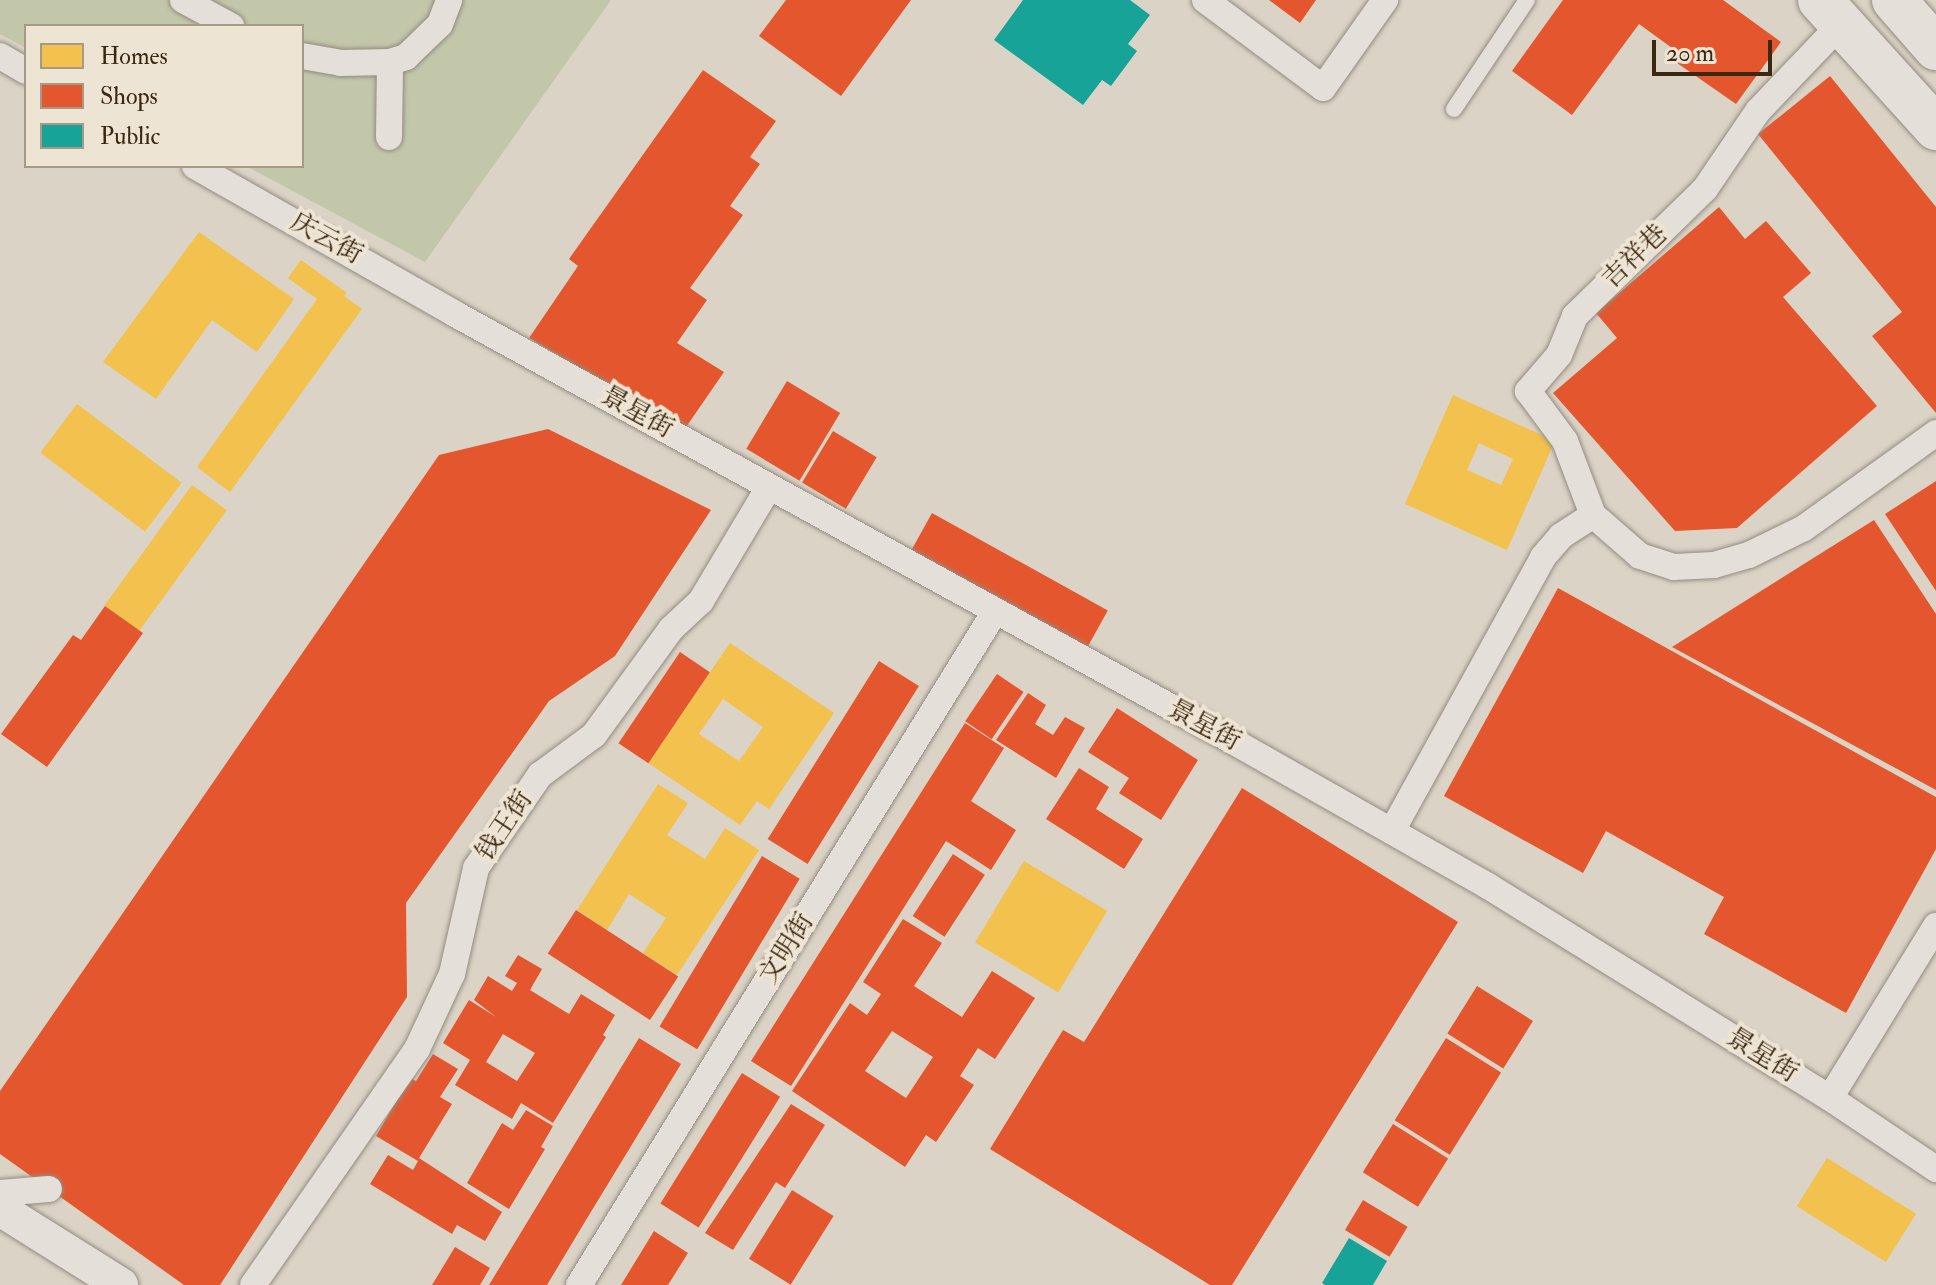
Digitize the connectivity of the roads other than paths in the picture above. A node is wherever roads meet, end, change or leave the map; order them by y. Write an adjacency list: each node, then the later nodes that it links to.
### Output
1 (183, 0): 8 (street)
2 (449, 0): 12 (street)
3 (1205, 0): 4 (street)
4 (1385, 0)
5 (1527, 0): 14 (lane)
6 (1894, 0): 9 (main road)
7 (1831, 11): 15 (main road); 21 (street, 吉祥巷)
8 (227, 24)
9 (1936, 48)
10 (0, 56): 13 (street)
11 (304, 56): 12 (street)
12 (390, 62): 16 (street)
13 (24, 70)
14 (1454, 109)
15 (1936, 128)
16 (389, 137)
17 (199, 168): 18 (street, 庆云街)
18 (455, 314): 20 (street, 景星街)
19 (1936, 433): 21 (street)
20 (769, 487): 22 (street, 景星街); 31 (street, 钱王街)
21 (1593, 515): 23 (street)
22 (994, 613): 23 (street, 景星街); 32 (street, 文明街)
23 (1392, 831): 25 (street, 景星街)
24 (1936, 926): 25 (street)
25 (1830, 1098): 26 (street, 景星街)
26 (1936, 1169)
27 (49, 1189): 28 (street)
28 (0, 1193)
29 (0, 1209): 30 (street)
30 (121, 1285)
31 (253, 1285)
32 (579, 1285)

